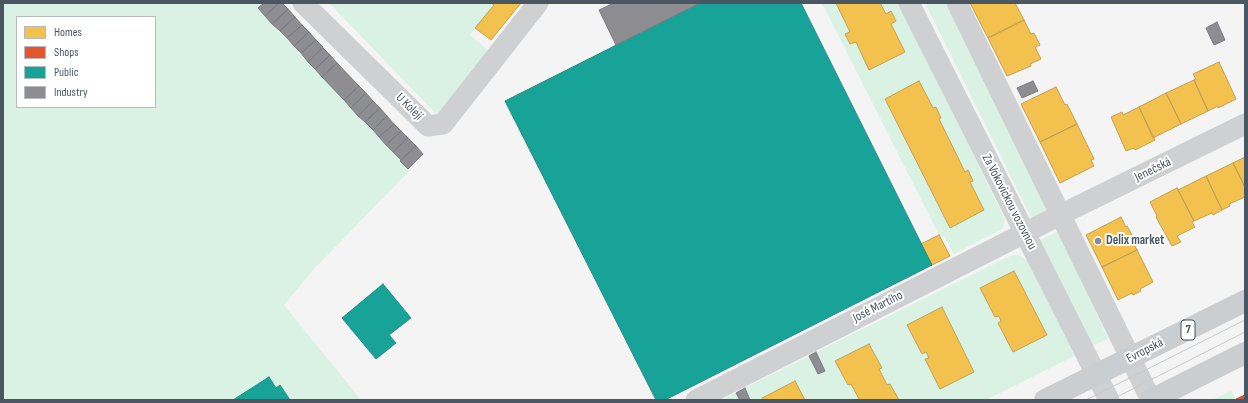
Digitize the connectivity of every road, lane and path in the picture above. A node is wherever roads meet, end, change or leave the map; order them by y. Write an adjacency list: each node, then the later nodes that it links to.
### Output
1 (303, 3): 2 (street, U Kolejí)
2 (538, 3)
3 (909, 3): 7 (street, Za Vokovickou vozovnou)
4 (957, 3): 6 (street)
5 (1245, 124): 6 (street, Jenečská)
6 (1060, 215): 7 (street, José Martího); 10 (street)
7 (1025, 233): 11 (street, Za Vokovickou vozovnou); 12 (street, José Martího)
8 (1245, 301): 10 (main road, Evropská / 7)
9 (1245, 353): 15 (main road)
10 (1131, 358): 11 (main road, Evropská / 7); 15 (street)
11 (1096, 375): 13 (main road, Evropská / 7); 14 (street, Za Vokovickou vozovnou)
12 (696, 400)
13 (1045, 400)
14 (1109, 400)
15 (1151, 400)

